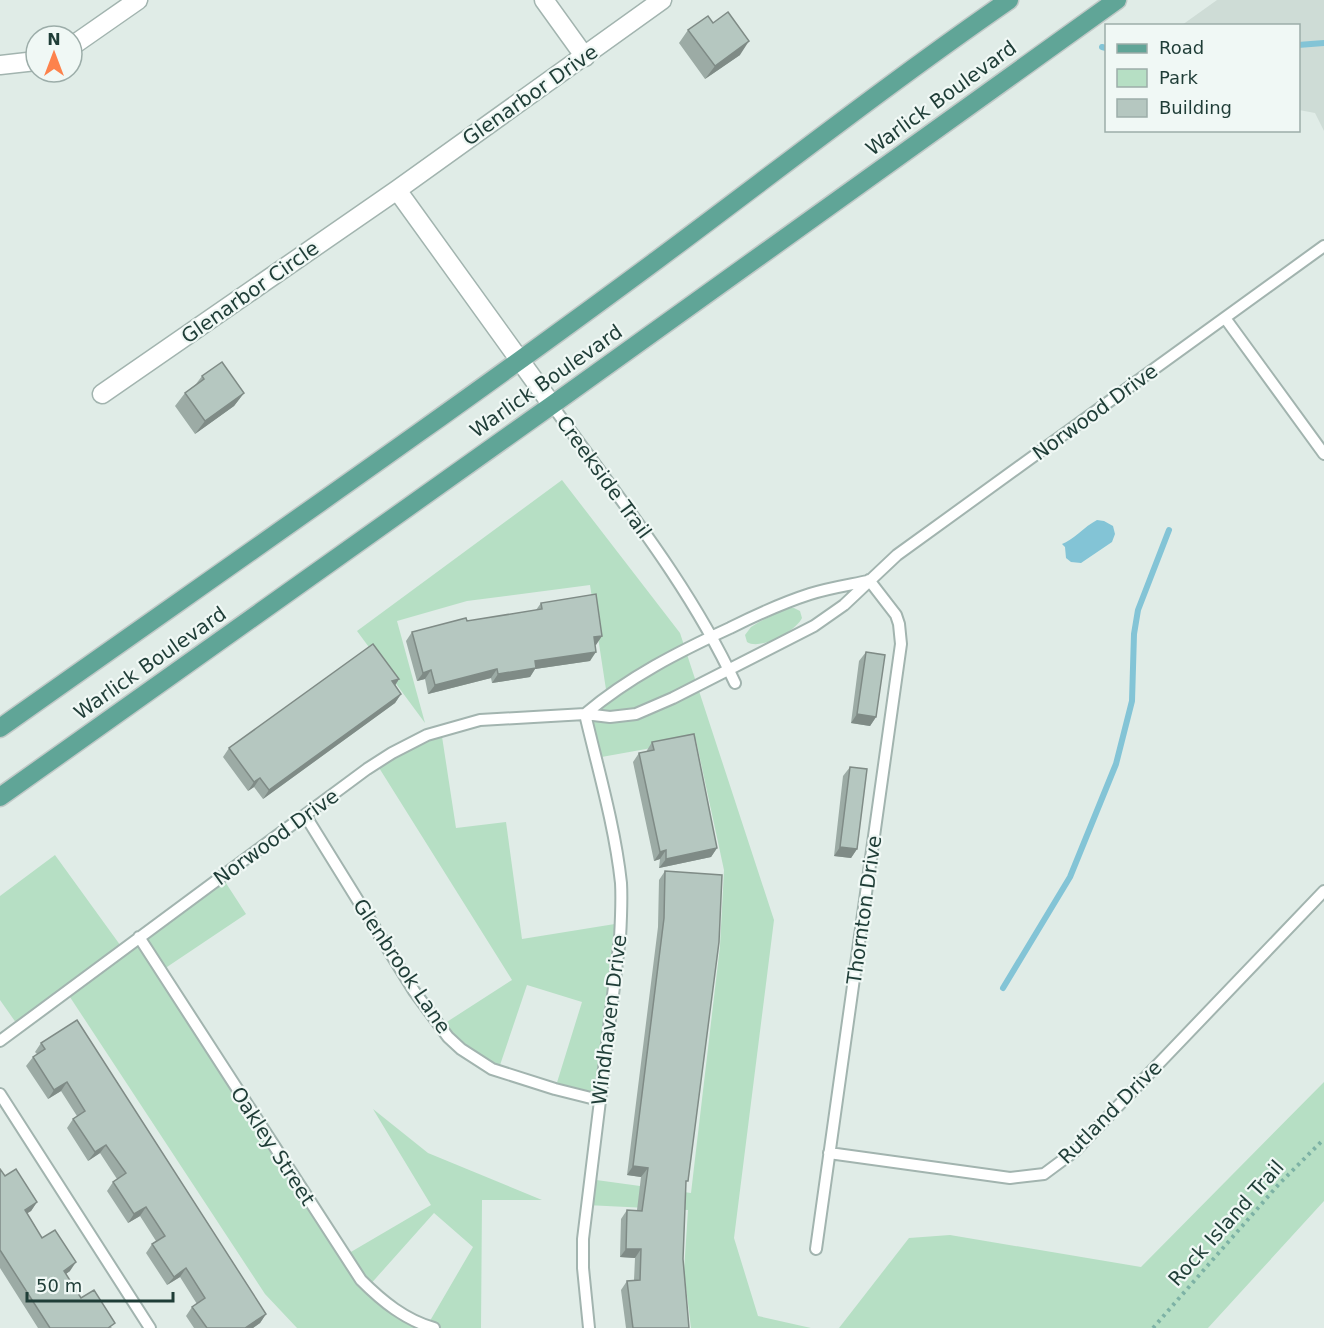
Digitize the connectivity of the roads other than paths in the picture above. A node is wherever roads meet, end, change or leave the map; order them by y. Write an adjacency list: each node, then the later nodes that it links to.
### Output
1 (138, 0): 6 (street)
2 (544, 0): 7 (street)
3 (662, 0): 7 (street, Glenarbor Drive)
4 (1009, 0): 13 (main road, Warlick Boulevard)
5 (1117, 0): 15 (main road, Warlick Boulevard)
6 (84, 38)
7 (585, 57): 10 (street, Glenarbor Drive)
8 (24, 63): 9 (street)
9 (0, 65)
10 (398, 190): 13 (street, Creekside Trail); 14 (street, Glenarbor Circle)
11 (1324, 246): 12 (lane, Norwood Drive)
12 (1225, 318): 16 (lane); 17 (lane, Norwood Drive)
13 (518, 360): 15 (street, Creekside Trail); 22 (main road, Warlick Boulevard)
14 (102, 394)
15 (552, 405): 18 (lane, Creekside Trail); 23 (main road, Warlick Boulevard)
16 (1324, 454)
17 (868, 580): 18 (lane, Norwood Drive); 19 (lane, Norwood Drive); 30 (lane, Thornton Drive)
18 (712, 636): 19 (lane, Creekside Trail); 21 (lane, Norwood Drive)
19 (728, 669): 20 (lane, Creekside Trail); 21 (lane, Norwood Drive)
20 (735, 683)
21 (585, 714): 24 (lane, Norwood Drive); 29 (lane, Windhaven Drive)
22 (0, 728)
23 (0, 796)
24 (306, 815): 26 (lane, Norwood Drive); 29 (lane, Glenbrook Lane)
25 (1324, 891): 30 (lane, Rutland Drive)
26 (139, 938): 27 (lane, Norwood Drive); 33 (lane, Oakley Street)
27 (0, 1041)
28 (0, 1094): 32 (lane)
29 (599, 1100): 34 (lane, Windhaven Drive)
30 (829, 1153): 31 (lane, Thornton Drive)
31 (816, 1249)
32 (150, 1328)
33 (434, 1328)
34 (589, 1328)

